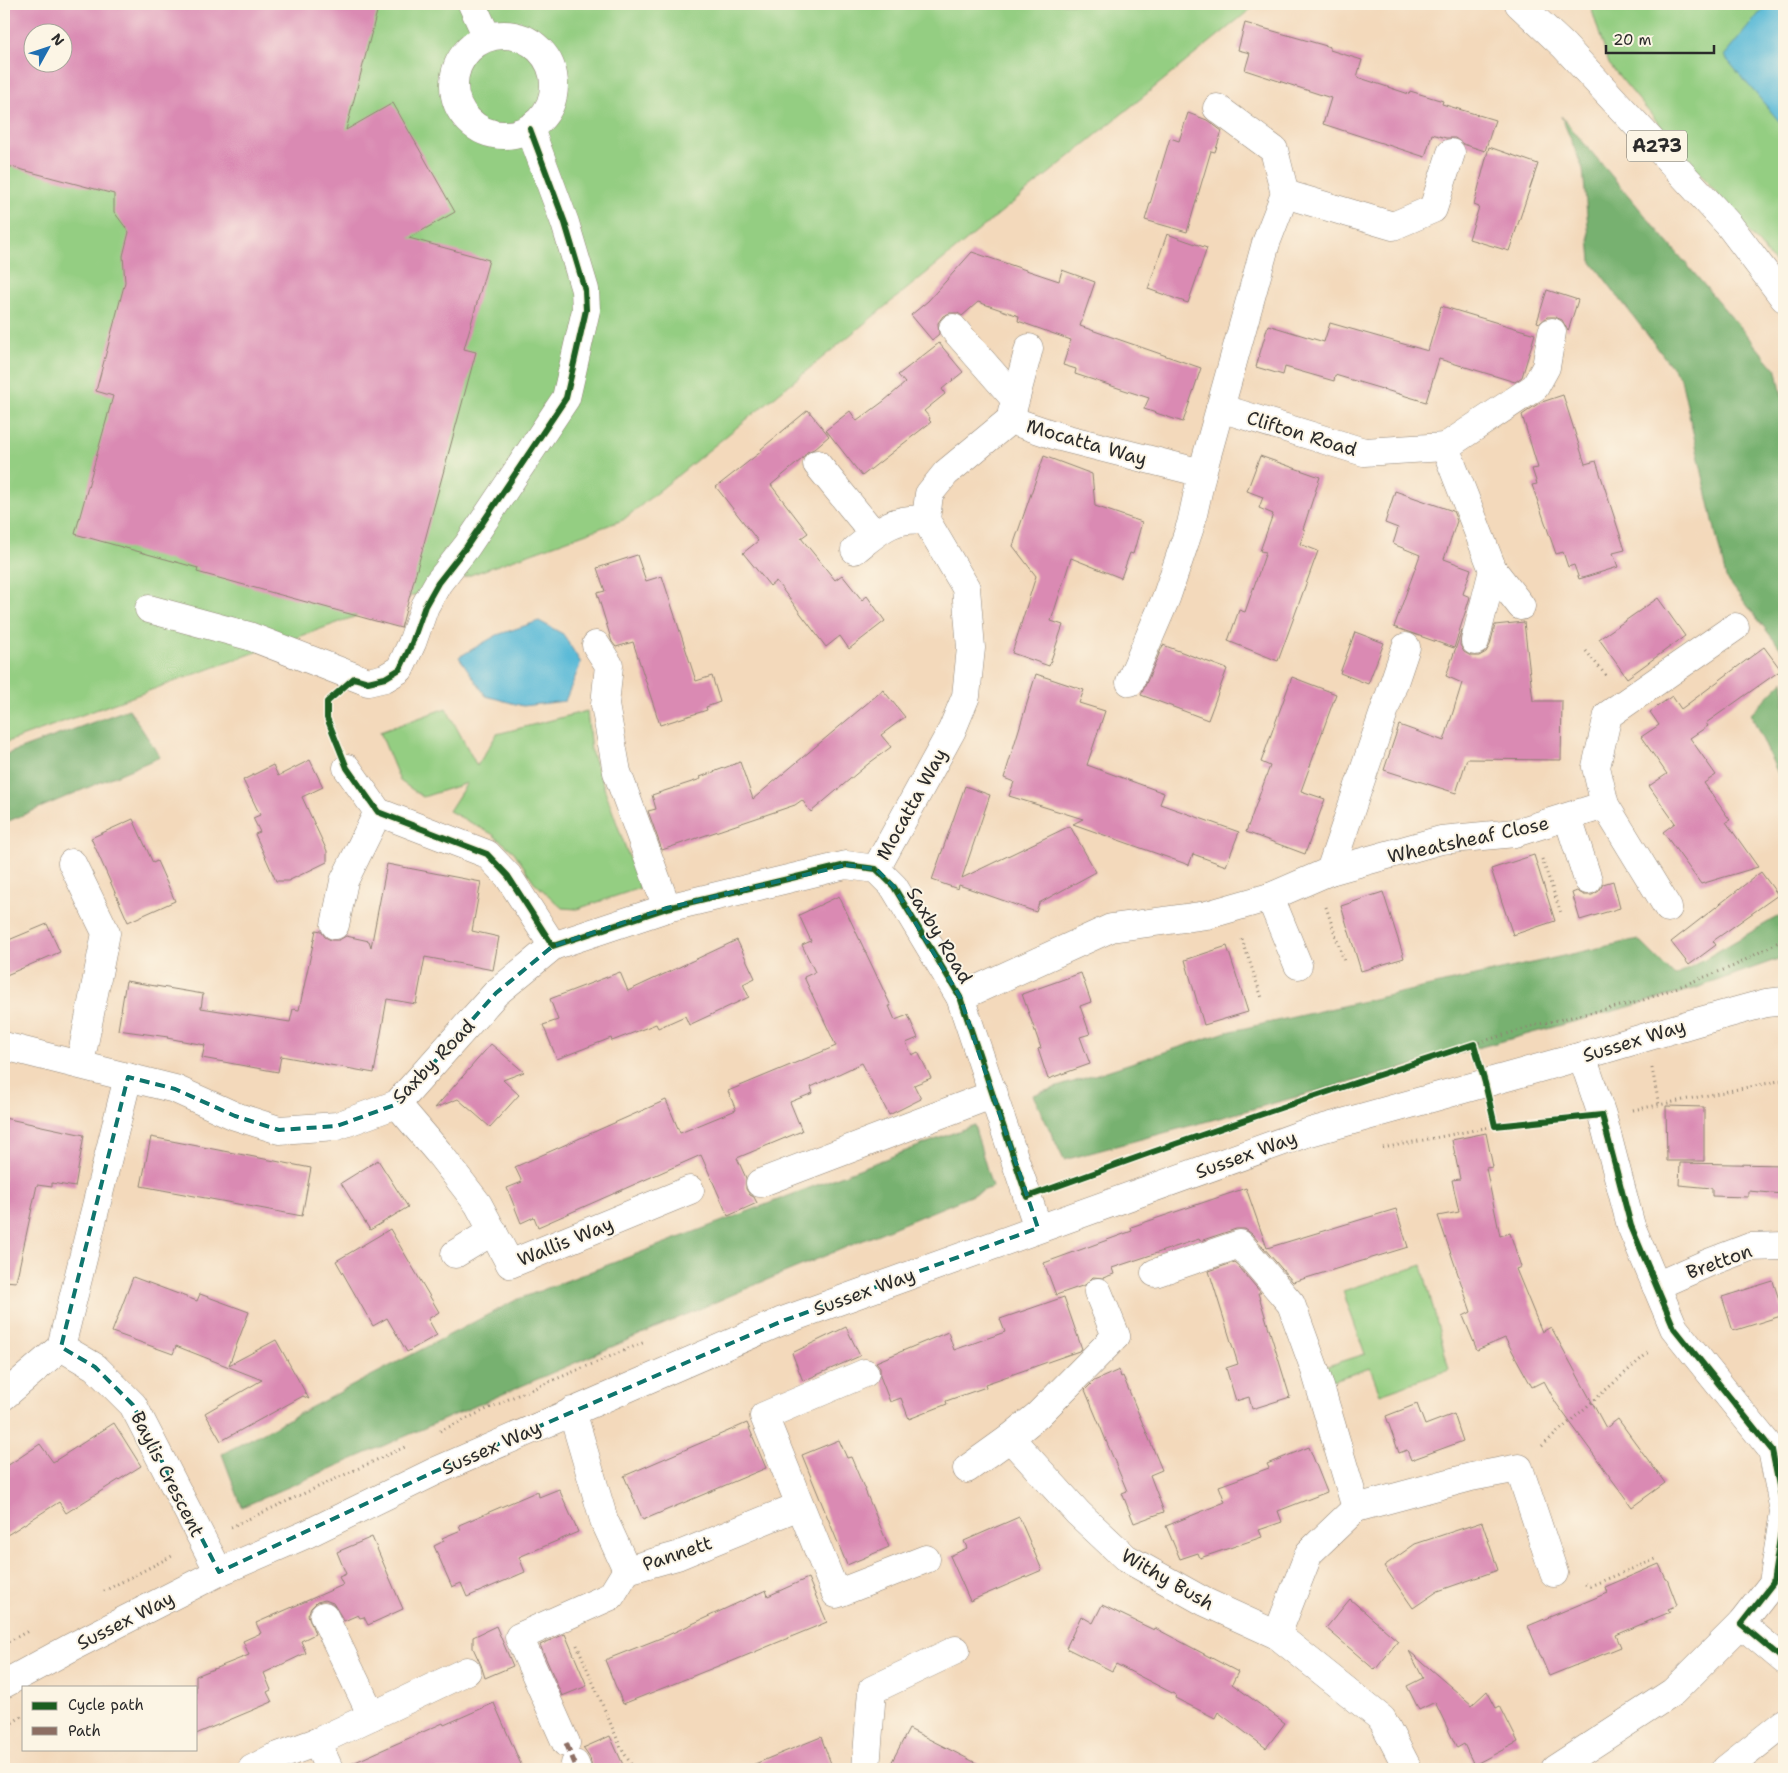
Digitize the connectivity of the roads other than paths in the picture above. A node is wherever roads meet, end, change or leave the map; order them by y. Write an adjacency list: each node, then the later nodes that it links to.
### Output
1 (472, 4): 3 (street)
2 (1518, 4): 8 (street, A273)
3 (487, 37): 5 (street); 5 (street)
4 (1217, 108): 7 (street)
5 (530, 129): 20 (street)
6 (1451, 153): 7 (street)
7 (1285, 194): 12 (street, Clifton Road)
8 (1784, 298)
9 (954, 328): 13 (street)
10 (1552, 332): 14 (street)
11 (1029, 348): 13 (street)
12 (1220, 408): 14 (street, Clifton Road); 16 (street, Clifton Road)
13 (1013, 410): 16 (street, Mocatta Way); 17 (street, Mocatta Way)
14 (1445, 446): 18 (street)
15 (817, 464): 17 (street)
16 (1202, 473): 25 (street, Clifton Road)
17 (926, 520): 31 (street, Mocatta Way)
18 (1493, 570): 19 (street); 22 (street)
19 (1521, 606)
20 (149, 609)
21 (1735, 627): 27 (street)
22 (1475, 641)
23 (596, 645): 35 (street)
24 (1406, 647): 32 (street)
25 (1130, 682)
26 (347, 768): 28 (street)
27 (1605, 805): 29 (street, Wheatsheaf Close); 36 (street)
28 (378, 812): 37 (street); 38 (street)
29 (1568, 818): 32 (street, Wheatsheaf Close); 33 (street)
30 (72, 862): 44 (street)
31 (876, 869): 35 (street, Saxby Road); 40 (street, Saxby Road)
32 (1323, 874): 34 (street, Wheatsheaf Close)
33 (1588, 880)
34 (1270, 897): 39 (street); 40 (street, Wheatsheaf Close)
35 (667, 908): 38 (street, Saxby Road)
36 (1668, 908)
37 (335, 925)
38 (553, 946): 47 (street, Saxby Road)
39 (1298, 965)
40 (960, 996): 46 (street, Saxby Road)
41 (1778, 997): 43 (street, Sussex Way)
42 (4, 1046): 44 (street, Saxby Road)
43 (1582, 1056): 50 (street, Sussex Way); 55 (street)
44 (80, 1064): 45 (street, Saxby Road)
45 (128, 1077): 47 (street, Saxby Road); 57 (street)
46 (994, 1094): 48 (street); 50 (street, Saxby Road)
47 (396, 1104): 51 (street, Wallis Way)
48 (760, 1183)
49 (690, 1190): 51 (street, Wallis Way)
50 (1038, 1228): 60 (street, Sussex Way)
51 (492, 1231): 53 (street)
52 (1784, 1246): 55 (street, Bretton)
53 (456, 1254)
54 (1156, 1273): 64 (street)
55 (1656, 1286): 65 (street)
56 (1098, 1292): 61 (street)
57 (61, 1347): 59 (street); 68 (street, Baylis Crescent)
58 (865, 1373): 63 (street)
59 (4, 1396)
60 (572, 1411): 67 (street, Pannett); 68 (street, Sussex Way)
61 (1010, 1438): 62 (street); 72 (street, Withy Bush)
62 (967, 1469)
63 (799, 1506): 66 (street); 67 (street, Pannett)
64 (1356, 1508): 69 (street); 72 (street)
65 (1784, 1512): 71 (street)
66 (926, 1559)
67 (627, 1570): 80 (street)
68 (219, 1572): 76 (street, Sussex Way)
69 (1554, 1573)
70 (324, 1616): 77 (street)
71 (1741, 1624): 74 (street); 85 (street)
72 (1277, 1635): 84 (street, Withy Bush)
73 (956, 1650): 83 (street)
74 (1784, 1660)
75 (467, 1671): 77 (street)
76 (4, 1684)
77 (372, 1716): 79 (street)
78 (1784, 1723): 86 (street)
79 (317, 1742): 81 (street); 82 (street)
80 (573, 1759)
81 (263, 1764)
82 (329, 1769)
83 (866, 1769)
84 (1408, 1769)
85 (1555, 1769)
86 (1726, 1769)

